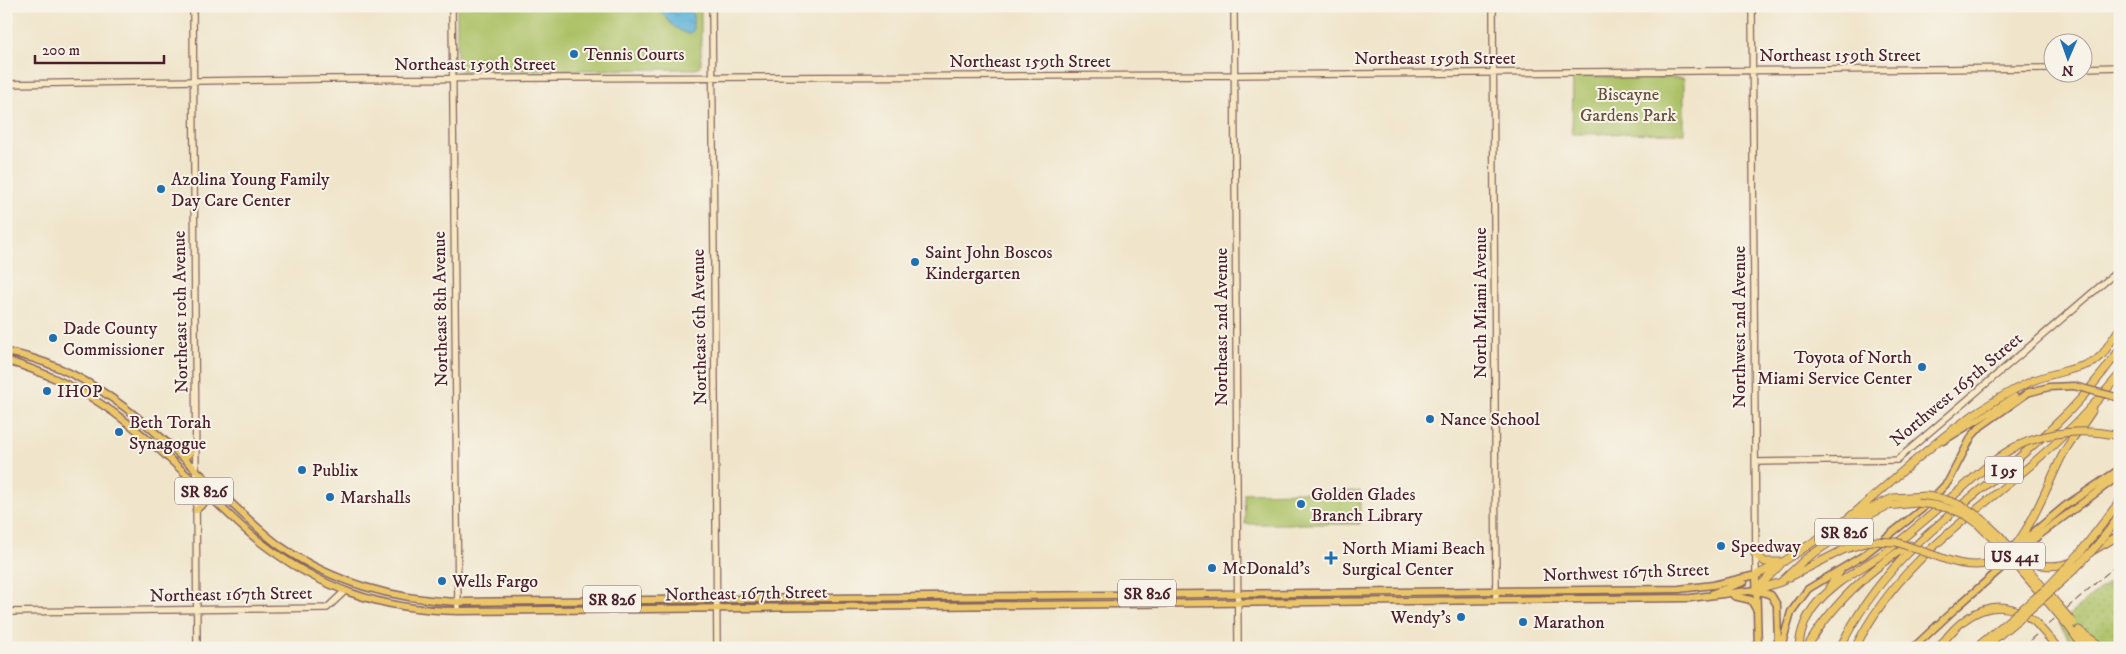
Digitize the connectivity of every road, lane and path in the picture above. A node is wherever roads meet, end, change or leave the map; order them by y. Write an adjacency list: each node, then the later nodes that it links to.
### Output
1 (193, 6): 15 (street, Northeast 10th Avenue)
2 (452, 6): 13 (street, Northeast 8th Avenue)
3 (712, 6): 14 (street, Northeast 6th Avenue)
4 (1234, 6): 12 (street, Northeast 2nd Avenue)
5 (1493, 6): 11 (street, North Miami Avenue)
6 (1752, 6): 10 (street, Northwest 2nd Avenue)
7 (2120, 67): 9 (street)
8 (2044, 68): 10 (street, Northeast 159th Street)
9 (2094, 68)
10 (1752, 71): 11 (street, Northeast 159th Street); 30 (street, Northwest 2nd Avenue)
11 (1493, 73): 12 (street, Northeast 159th Street); 53 (street, North Miami Avenue)
12 (1234, 75): 14 (street, Northeast 159th Street); 58 (street, Northeast 2nd Avenue)
13 (452, 78): 14 (street, Northeast 159th Street); 15 (street, Northeast 159th Street); 75 (street, Northeast 8th Avenue)
14 (712, 78): 68 (street, Northeast 6th Avenue)
15 (193, 81): 16 (street, Northeast 159th Street); 27 (street, Northeast 10th Avenue)
16 (6, 84)
17 (2120, 269): 30 (street, Northwest 165th Street)
18 (2120, 328): 28 (highway)
19 (2120, 348): 43 (highway, I 95)
20 (6, 352): 29 (main road, SR 826)
21 (6, 361): 34 (main road, SR 826)
22 (2120, 374): 24 (highway, I 95)
23 (2029, 392): 25 (main road, bridge); 28 (main road); 48 (main road)
24 (2100, 398): 45 (highway); 101 (highway, I 95)
25 (2120, 398)
26 (2120, 436): 67 (highway, bridge)
27 (196, 445): 29 (main road); 32 (street, Northeast 10th Avenue)
28 (1933, 447): 39 (highway)
29 (179, 455): 32 (main road, SR 826)
30 (1755, 462): 44 (street, Northwest 2nd Avenue)
31 (2120, 469): 45 (main road)
32 (196, 471): 34 (street, Northeast 10th Avenue); 51 (main road, SR 826)
33 (2120, 475): 92 (main road, US 441)
34 (196, 484): 35 (main road, SR 826); 37 (street, Northeast 10th Avenue)
35 (214, 500): 37 (main road); 55 (main road, SR 826)
36 (2120, 501): 103 (highway, bridge)
37 (196, 510): 84 (street, Northeast 10th Avenue)
38 (2120, 515): 104 (highway, bridge)
39 (1846, 520): 40 (highway, SR 826, bridge); 46 (highway, SR 826)
40 (1980, 521): 42 (highway, SR 826); 50 (highway, SR 826, bridge)
41 (2120, 535): 47 (highway)
42 (1997, 538): 47 (highway, SR 826, bridge); 47 (highway, SR 826, bridge)
43 (1917, 541): 99 (highway); 100 (highway, I 95)
44 (1755, 554): 46 (highway); 49 (street, Northwest 2nd Avenue)
45 (2005, 555): 50 (highway, bridge)
46 (1784, 562): 49 (highway, SR 826); 54 (highway)
47 (2024, 565): 90 (highway, SR 826, bridge)
48 (1840, 571): 67 (highway); 97 (main road)
49 (1756, 575): 52 (main road, Northwest 167th Street / SR 826); 54 (main road, Northwest 2nd Avenue); 66 (main road)
50 (1781, 582): 54 (highway, SR 826)
51 (359, 586): 55 (main road); 75 (main road, Northeast 167th Street / SR 826)
52 (1626, 589): 53 (main road, Northwest 167th Street / SR 826); 69 (main road)
53 (1496, 590): 57 (main road, Northeast 167th Street / SR 826); 72 (street, North Miami Avenue)
54 (1756, 590): 61 (main road, Northwest 167th Street / SR 826); 87 (main road, Northwest 2nd Avenue); 97 (main road)
55 (345, 591): 84 (street, Northeast 167th Street); 89 (main road, Northeast 167th Street / SR 826)
56 (1367, 591): 57 (main road, Northeast 167th Street / SR 826); 58 (main road, Northeast 167th Street / SR 826); 73 (main road)
57 (1380, 591): 74 (main road)
58 (1238, 592): 60 (main road, Northeast 167th Street / SR 826); 76 (street, Northeast 2nd Avenue)
59 (1107, 594): 60 (main road, Northeast 167th Street / SR 826); 63 (main road, Northeast 167th Street / SR 826); 77 (main road)
60 (1127, 594): 78 (main road)
61 (1728, 594): 66 (main road, Northwest 167th Street / SR 826); 87 (main road)
62 (977, 595): 63 (main road, Northeast 167th Street / SR 826); 65 (main road, Northeast 167th Street / SR 826); 79 (main road)
63 (995, 595): 80 (main road)
64 (847, 597): 65 (main road, Northeast 167th Street / SR 826); 68 (main road, Northeast 167th Street / SR 826); 81 (main road)
65 (862, 597): 82 (main road)
66 (1700, 597): 69 (main road, Northwest 167th Street / SR 826)
67 (1823, 597): 98 (highway)
68 (717, 598): 71 (main road, Northeast 167th Street / SR 826); 83 (street, Northeast 6th Avenue)
69 (1611, 599): 72 (main road, Northwest 167th Street / SR 826)
70 (588, 600): 71 (main road, Northeast 167th Street / SR 826); 75 (main road, Northeast 167th Street / SR 826); 85 (main road)
71 (609, 600): 86 (main road)
72 (1496, 600): 74 (main road, Northeast 167th Street / SR 826)
73 (1351, 601): 74 (main road, Northeast 167th Street / SR 826); 76 (main road, Northeast 167th Street / SR 826)
74 (1367, 601)
75 (457, 602): 89 (street, Northeast 8th Avenue)
76 (1238, 602): 78 (main road, Northeast 167th Street / SR 826); 95 (street, Northeast 2nd Avenue)
77 (1092, 604): 78 (main road, Northeast 167th Street / SR 826); 80 (main road, Northeast 167th Street / SR 826)
78 (1108, 604)
79 (964, 605): 80 (main road, Northeast 167th Street / SR 826); 82 (main road, Northeast 167th Street / SR 826)
80 (977, 605)
81 (833, 607): 82 (main road, Northeast 167th Street / SR 826); 83 (main road, Northeast 167th Street / SR 826)
82 (848, 607)
83 (717, 609): 86 (main road, Northeast 167th Street / SR 826); 94 (street, Northeast 6th Avenue)
84 (197, 610): 88 (street, Northeast 167th Street); 93 (street, Northeast 10th Avenue)
85 (578, 610): 86 (main road, Northeast 167th Street / SR 826); 89 (main road, Northeast 167th Street / SR 826)
86 (590, 610)
87 (1756, 610): 96 (main road, Northwest 2nd Avenue)
88 (6, 612)
89 (458, 612)
90 (2071, 625): 91 (highway, SR 826); 106 (highway, SR 826)
91 (2078, 630): 107 (highway); 108 (highway, SR 826)
92 (1915, 647)
93 (197, 648)
94 (717, 648)
95 (1238, 648)
96 (1758, 648)
97 (1779, 648)
98 (1799, 648)
99 (1807, 648)
100 (1840, 648)
101 (1855, 648)
102 (1939, 648): 105 (highway, bridge)
103 (1976, 648)
104 (1984, 648)
105 (2058, 648)
106 (2084, 648)
107 (2090, 648)
108 (2103, 648)

